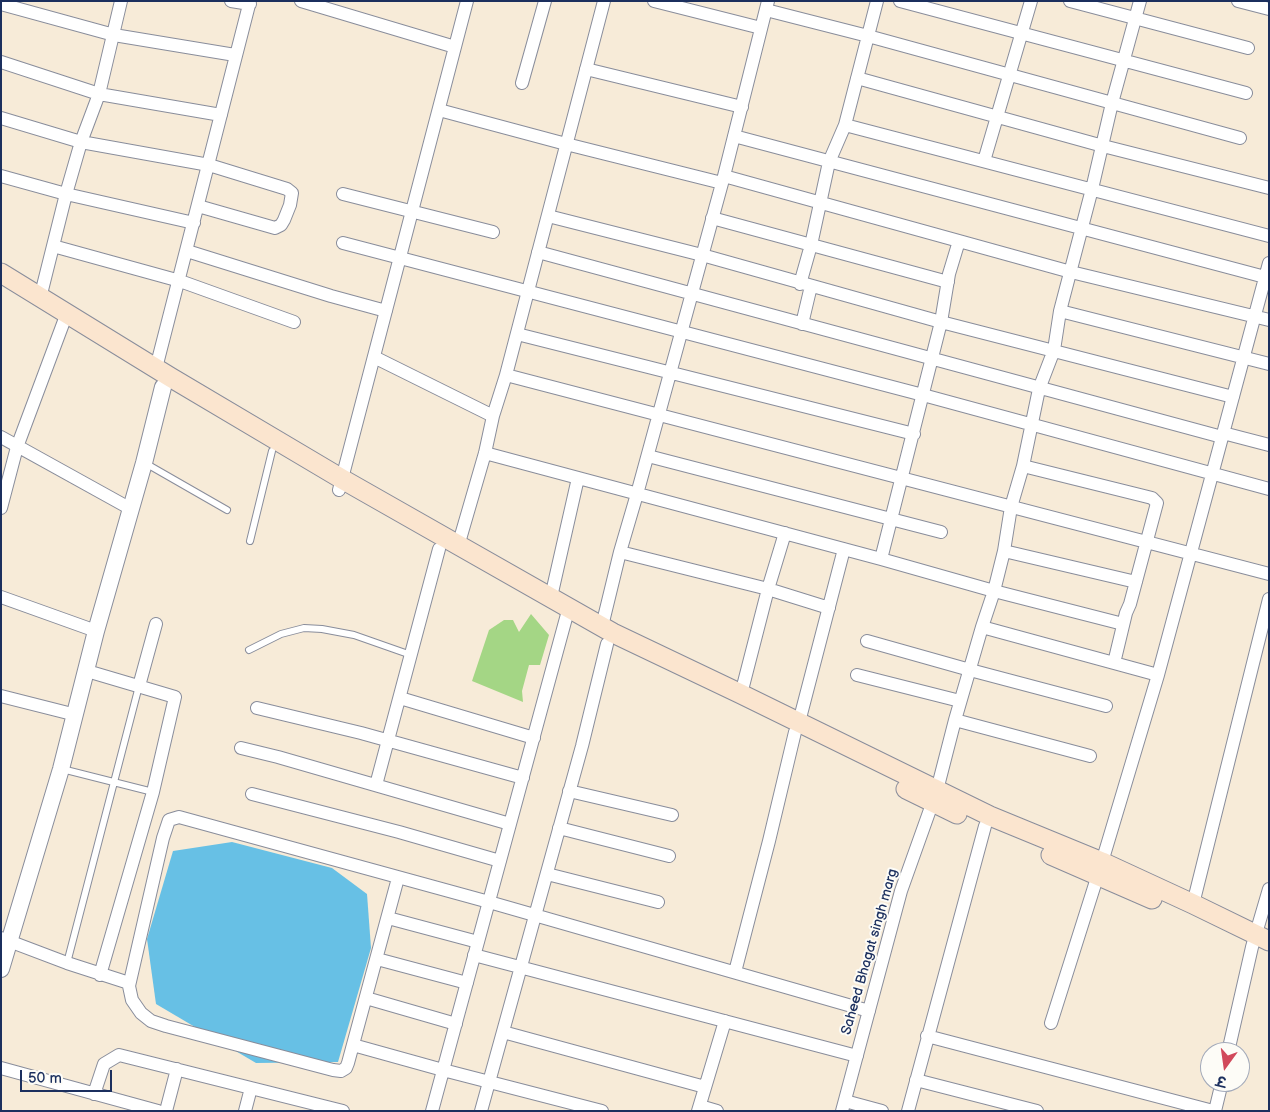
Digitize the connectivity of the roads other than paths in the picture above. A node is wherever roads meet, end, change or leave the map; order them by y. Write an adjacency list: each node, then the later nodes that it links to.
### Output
1 (121, 1): 22 (street)
2 (231, 1): 14 (street)
3 (301, 1): 24 (street)
4 (467, 1): 24 (street)
5 (545, 1): 32 (street)
6 (604, 1): 29 (street)
7 (654, 1): 20 (street)
8 (877, 1): 23 (street)
9 (900, 1): 21 (street)
10 (1032, 1): 21 (street)
11 (1070, 1): 15 (street)
12 (1140, 1): 19 (street, Saheed Bhagat singh marg)
13 (1238, 1): 18 (street)
14 (250, 3): 26 (street)
15 (1086, 3): 19 (street)
16 (1, 4): 22 (street)
17 (767, 5): 20 (street); 23 (street)
18 (1269, 10)
19 (1135, 18): 25 (street); 27 (street, Saheed Bhagat singh marg)
20 (761, 28): 36 (street)
21 (1022, 34): 27 (street); 30 (street)
22 (114, 35): 26 (street); 34 (street)
23 (868, 36): 30 (street); 31 (street)
24 (456, 47): 37 (street)
25 (1248, 48)
26 (235, 55): 38 (street)
27 (1124, 60): 33 (street); 35 (street, Saheed Bhagat singh marg)
28 (1, 62): 34 (street)
29 (586, 69): 36 (street); 45 (street)
30 (1011, 75): 35 (street); 39 (street)
31 (857, 78): 39 (street); 41 (street)
32 (522, 83)
33 (1246, 93)
34 (99, 94): 38 (street); 44 (street)
35 (1112, 103): 43 (street); 46 (street, Saheed Bhagat singh marg)
36 (742, 107): 42 (street)
37 (439, 110): 45 (street); 58 (street)
38 (221, 114): 49 (street)
39 (996, 115): 46 (street); 47 (street)
40 (1, 118): 44 (street)
41 (845, 125): 47 (street); 48 (street)
42 (734, 136): 48 (street); 51 (street)
43 (1240, 138)
44 (82, 142): 49 (street); 54 (street)
45 (566, 144): 51 (street); 59 (street)
46 (1103, 146): 52 (street); 53 (street, Saheed Bhagat singh marg)
47 (984, 161): 53 (street)
48 (829, 162): 56 (street); 62 (street)
49 (209, 165): 57 (street); 57 (street)
50 (1, 176): 54 (street)
51 (723, 180): 56 (street); 60 (street)
52 (1269, 188)
53 (1092, 189): 62 (street, Saheed Bhagat singh marg); 64 (street)
54 (66, 194): 61 (street); 68 (street)
55 (343, 194): 58 (street)
56 (820, 204): 65 (street); 67 (street)
57 (198, 206): 61 (street)
58 (413, 210): 63 (street); 72 (street)
59 (548, 216): 70 (street); 71 (street)
60 (712, 218): 67 (street); 71 (street)
61 (194, 223): 69 (street)
62 (1082, 227): 74 (street, Saheed Bhagat singh marg); 76 (street)
63 (493, 232)
64 (1269, 236)
65 (959, 242): 74 (street); 78 (street)
66 (343, 243): 72 (street)
67 (811, 245): 78 (street); 79 (street)
68 (53, 246): 77 (street); 83 (street)
69 (187, 251): 77 (street); 84 (street)
70 (538, 252): 81 (street); 82 (street)
71 (702, 255): 79 (street); 82 (street)
72 (400, 258): 81 (street); 84 (street)
73 (1269, 263): 76 (street)
74 (1071, 272): 85 (street, Saheed Bhagat singh marg); 86 (street)
75 (1, 273): 83 (main road)
76 (1265, 277): 86 (street)
77 (179, 282): 89 (street); 99 (street)
78 (948, 282): 90 (street)
79 (806, 285): 90 (street); 91 (street)
80 (1, 287): 87 (main road)
81 (528, 291): 92 (street); 93 (street)
82 (692, 294): 91 (street); 92 (street)
83 (40, 298): 87 (main road)
84 (386, 311): 95 (street)
85 (1060, 311): 94 (street, Saheed Bhagat singh marg); 96 (street)
86 (1254, 317): 88 (street); 96 (street)
87 (65, 319): 99 (main road); 102 (main road); 113 (street)
88 (1269, 320)
89 (294, 322)
90 (941, 322): 94 (street); 97 (street)
91 (802, 324): 97 (street)
92 (681, 332): 100 (street); 104 (street)
93 (517, 334): 100 (street); 101 (street)
94 (1054, 350): 103 (street, Saheed Bhagat singh marg); 105 (street)
95 (374, 357): 107 (street); 122 (street)
96 (1244, 357): 98 (street); 105 (street)
97 (932, 360): 103 (street); 104 (street)
98 (1269, 364)
99 (156, 368): 122 (main road)
100 (670, 373): 106 (street); 109 (street)
101 (506, 375): 106 (street); 107 (street)
102 (163, 387): 114 (main road); 117 (street)
103 (1039, 389): 108 (street, Saheed Bhagat singh marg); 110 (street)
104 (924, 395): 108 (street); 109 (street)
105 (1233, 397): 110 (street)
106 (659, 415): 116 (street); 121 (street)
107 (493, 416): 115 (street)
108 (1031, 425): 118 (street, Saheed Bhagat singh marg); 119 (street)
109 (914, 434): 121 (street)
110 (1222, 435): 112 (street); 119 (street)
111 (1, 437): 113 (street)
112 (1269, 445)
113 (17, 447): 126 (street); 127 (street)
114 (272, 451): 122 (main road); 132 (lane)
115 (485, 453): 120 (street); 134 (street)
116 (648, 456): 124 (street); 129 (street)
117 (144, 463): 127 (street); 128 (lane)
118 (1023, 466): 125 (street, Saheed Bhagat singh marg); 133 (street)
119 (1212, 474): 123 (street); 139 (street)
120 (578, 478): 124 (street); 146 (street)
121 (902, 478): 125 (street); 129 (street)
122 (341, 485): 134 (main road); 135 (main road)
123 (1269, 489)
124 (638, 494): 131 (street); 138 (street)
125 (1011, 506): 133 (street); 137 (street, Saheed Bhagat singh marg)
126 (1, 508)
127 (131, 509): 153 (street)
128 (226, 510)
129 (890, 519): 130 (street); 140 (street)
130 (941, 532)
131 (785, 533): 136 (street); 143 (street)
132 (250, 541)
133 (1146, 542): 139 (street); 142 (street)
134 (458, 546): 146 (main road)
135 (439, 549): 149 (main road); 158 (street)
136 (844, 549): 140 (street); 148 (street)
137 (1004, 551): 142 (street); 144 (street, Saheed Bhagat singh marg)
138 (620, 552): 143 (street); 154 (street)
139 (1191, 554): 141 (street); 163 (street)
140 (881, 559): 144 (street)
141 (1269, 574)
142 (1136, 582): 151 (street)
143 (768, 589): 148 (street); 165 (street)
144 (994, 591): 151 (street); 152 (street, Saheed Bhagat singh marg)
145 (1, 597): 153 (street)
146 (551, 597): 149 (main road)
147 (1269, 599): 156 (street)
148 (829, 608): 173 (street)
149 (568, 613): 154 (main road); 174 (street)
150 (156, 624): 164 (street)
151 (1123, 624): 159 (street)
152 (982, 627): 159 (street); 160 (street, Saheed Bhagat singh marg)
153 (96, 631): 161 (street)
154 (604, 635): 165 (main road); 173 (main road); 182 (street)
155 (867, 641): 160 (street)
156 (1264, 643): 198 (street)
157 (249, 650): 158 (lane)
158 (411, 655): 167 (street)
159 (1114, 663): 163 (street)
160 (970, 670): 168 (street, Saheed Bhagat singh marg); 169 (street)
161 (86, 671): 164 (street); 171 (street)
162 (857, 675): 168 (street)
163 (1158, 675): 192 (street)
164 (140, 686): 180 (lane); 183 (street)
165 (741, 694): 173 (main road)
166 (1, 696): 171 (street)
167 (400, 698): 174 (street); 175 (street)
168 (960, 702): 172 (street, Saheed Bhagat singh marg)
169 (1106, 706)
170 (257, 708): 175 (street)
171 (76, 715): 178 (street)
172 (955, 720): 177 (street); 185 (street, Saheed Bhagat singh marg)
173 (797, 727): 185 (main road); 209 (street)
174 (534, 738): 179 (street)
175 (388, 740): 179 (street); 181 (street)
176 (240, 748): 181 (street)
177 (1090, 756)
178 (61, 769): 180 (lane); 201 (street)
179 (523, 778): 187 (street)
180 (114, 782): 183 (lane); 206 (lane)
181 (376, 785): 187 (street)
182 (570, 791): 186 (street); 189 (street)
183 (152, 792): 210 (street)
184 (252, 794): 191 (street)
185 (934, 796): 188 (main road); 192 (main road); 214 (street, Saheed Bhagat singh marg)
186 (672, 815)
187 (510, 824): 191 (street)
188 (985, 826): 192 (main road); 219 (street)
189 (559, 828): 190 (street); 193 (street)
190 (669, 856)
191 (500, 861): 196 (street)
192 (1100, 868): 198 (main road); 203 (main road); 216 (street)
193 (547, 874): 197 (street); 199 (street)
194 (398, 878): 196 (street); 200 (street); 211 (street)
195 (1269, 889): 203 (street)
196 (489, 902): 199 (street); 202 (street)
197 (658, 902)
198 (1193, 904): 203 (main road)
199 (535, 916): 207 (street); 209 (street)
200 (388, 918): 202 (street); 205 (street)
201 (5, 940): 206 (street); 208 (street)
202 (478, 942): 204 (street)
203 (1261, 944): 220 (street)
204 (474, 956): 207 (street); 212 (street)
205 (377, 960): 212 (street); 213 (street)
206 (67, 963): 210 (street)
207 (521, 967): 215 (street); 218 (street)
208 (1, 969)
209 (735, 972): 214 (street)
210 (100, 975): 211 (street)
211 (129, 982): 221 (street)
212 (467, 983): 217 (street)
213 (366, 998): 217 (street); 221 (street)
214 (869, 1011): 222 (street, Saheed Bhagat singh marg)
215 (725, 1021): 222 (street); 228 (street)
216 (1051, 1023)
217 (456, 1024): 225 (street)
218 (503, 1032): 227 (street); 228 (street)
219 (927, 1036): 226 (street); 245 (street)
220 (1231, 1042)
221 (353, 1045): 225 (street)
222 (857, 1056): 232 (street, Saheed Bhagat singh marg)
223 (1, 1068): 231 (street)
224 (177, 1069): 229 (street); 231 (street); 235 (street)
225 (443, 1070): 227 (street); 238 (street)
226 (916, 1080): 243 (street); 244 (street)
227 (489, 1082): 239 (street); 240 (street)
228 (705, 1087): 233 (street)
229 (251, 1088): 236 (street); 237 (street)
230 (1219, 1092): 245 (street)
231 (94, 1094): 234 (street)
232 (844, 1106): 242 (street)
233 (699, 1108): 241 (street)
234 (158, 1111)
235 (166, 1111)
236 (245, 1111)
237 (343, 1111)
238 (432, 1111)
239 (482, 1111)
240 (602, 1111)
241 (717, 1111)
242 (882, 1111)
243 (908, 1111)
244 (1038, 1111)
245 (1214, 1111)

